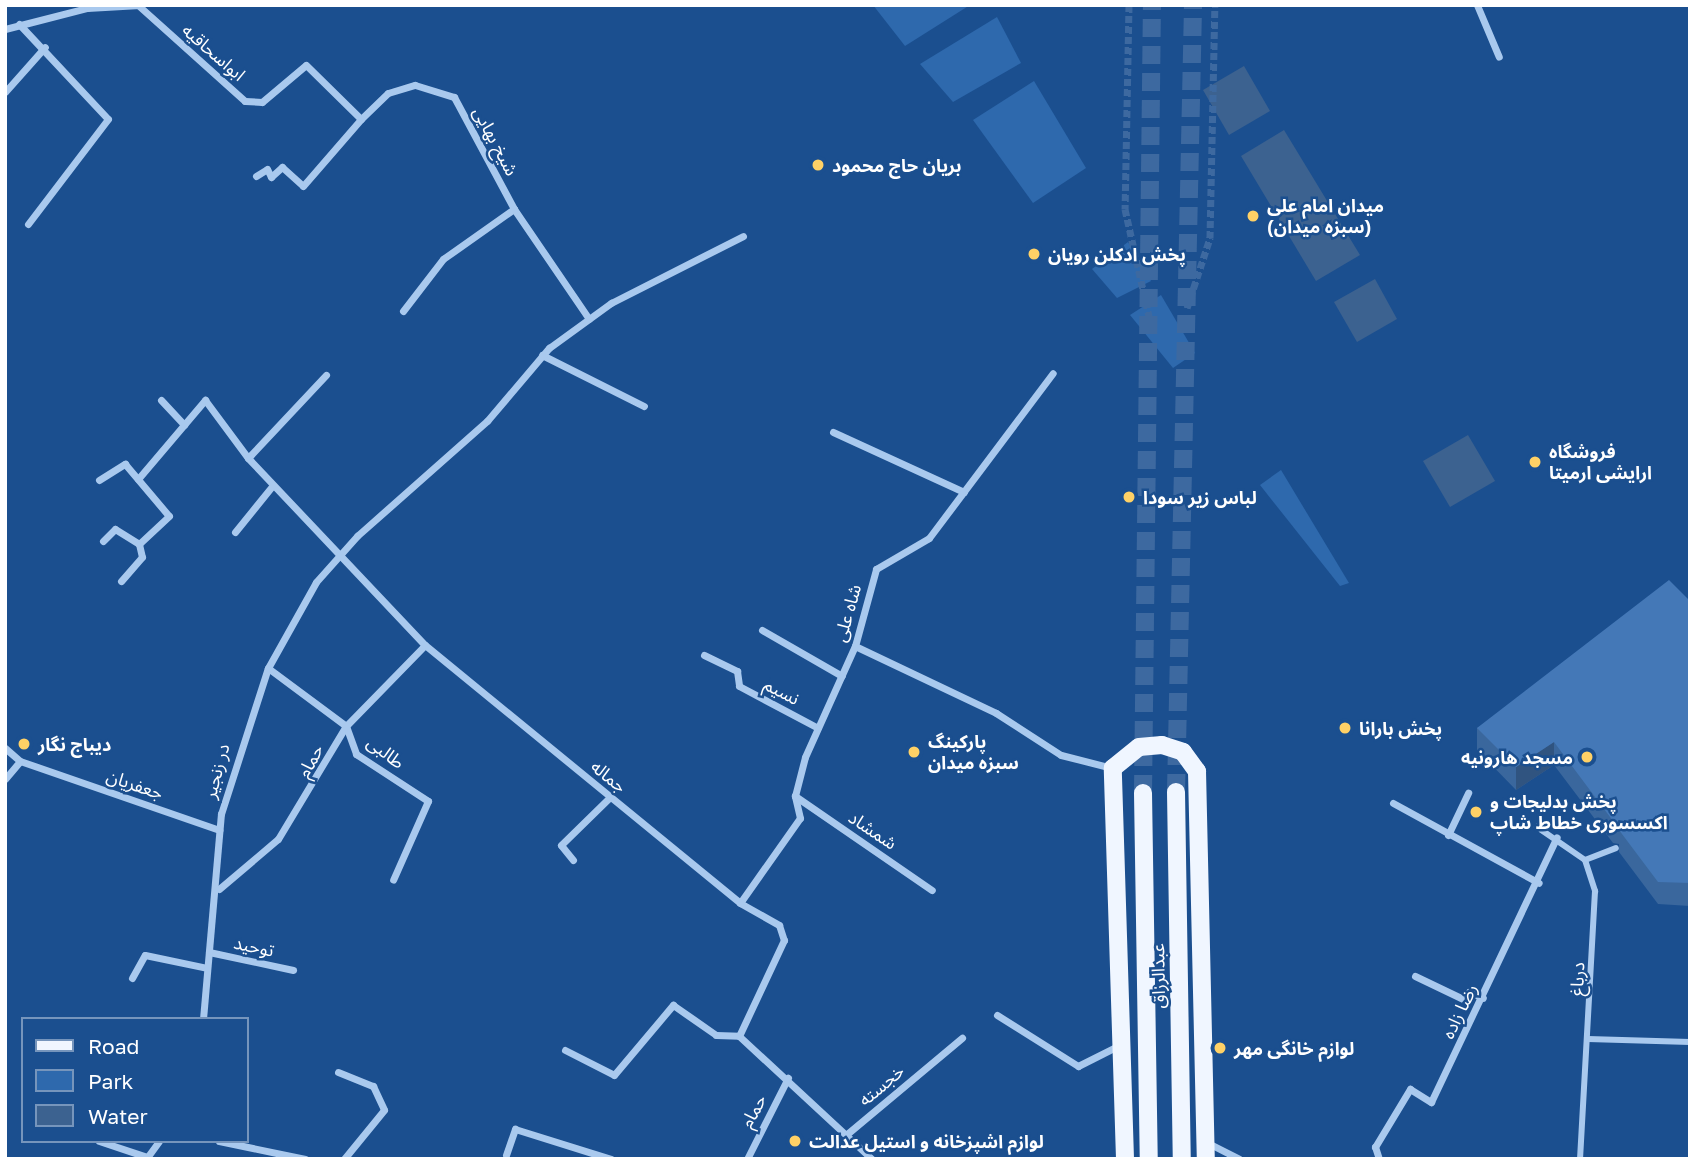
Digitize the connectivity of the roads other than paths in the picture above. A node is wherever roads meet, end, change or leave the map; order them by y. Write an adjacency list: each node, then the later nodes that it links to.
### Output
1 (139, 6): 3 (street); 8 (street, ابواسحاقیه)
2 (1479, 6): 6 (street)
3 (19, 24): 4 (street); 5 (street)
4 (5, 29)
5 (45, 47): 7 (street); 11 (street)
6 (1499, 57)
7 (5, 92)
8 (361, 119): 9 (street, شیخ بهایی); 10 (street, شیخ بهایی)
9 (256, 176)
10 (514, 209): 13 (street); 14 (street, شیخ بهایی)
11 (28, 224)
12 (743, 236): 14 (street)
13 (403, 310)
14 (589, 319): 15 (street)
15 (542, 355): 19 (street); 30 (street)
16 (1053, 373): 26 (street, شاه علی)
17 (326, 375): 22 (street)
18 (161, 400): 20 (street)
19 (644, 406)
20 (184, 425): 22 (street, جماله); 23 (street)
21 (833, 432): 26 (street)
22 (248, 458): 25 (street, جماله)
23 (138, 479): 24 (street); 29 (street)
24 (99, 480)
25 (273, 485): 27 (street); 30 (street, جماله)
26 (964, 492): 34 (street, شاه علی)
27 (234, 532)
28 (103, 541): 29 (street)
29 (139, 544): 31 (street)
30 (339, 556): 33 (street, جماله); 36 (street, در زنجیر)
31 (121, 581)
32 (762, 630): 37 (street)
33 (425, 645): 38 (street, حمام); 48 (street, جماله)
34 (855, 646): 37 (street, شاه علی); 42 (street)
35 (704, 655): 39 (street, نسیم)
36 (268, 668): 38 (street, طالبی); 51 (street, در زنجیر)
37 (842, 676): 39 (street, شاه علی)
38 (346, 726): 57 (street, طالبی); 59 (street, حمام)
39 (818, 728): 47 (street, شاه علی)
40 (5, 748): 41 (street, جعفریان)
41 (20, 761): 43 (street); 51 (street, جعفریان)
42 (1113, 768): 74 (main road); 82 (main road)
43 (5, 779)
44 (1176, 792): 92 (main road, عبدالرزاق)
45 (1143, 793): 91 (main road, عبدالرزاق)
46 (1468, 793): 52 (street)
47 (795, 796): 60 (street, شمشاد); 61 (street, شاه علی)
48 (610, 797): 55 (street); 61 (street, جماله)
49 (1393, 803): 52 (street)
50 (1537, 827): 53 (street)
51 (219, 830): 59 (street, در زنجیر)
52 (1448, 835): 58 (street)
53 (1557, 837): 56 (street); 58 (street, رضا زاده)
54 (1616, 848): 56 (street)
55 (573, 860)
56 (1585, 860): 72 (street, درباغ)
57 (393, 880)
58 (1539, 883): 67 (street, رضا زاده)
59 (219, 889): 62 (street, در زنجیر)
60 (932, 890)
61 (740, 903): 70 (street, جماله)
62 (209, 952): 63 (street, در زنجیر); 64 (street, توحید)
63 (207, 968): 66 (street); 69 (street, در زنجیر)
64 (293, 970)
65 (1415, 976): 67 (street)
66 (132, 978)
67 (1483, 998): 94 (street, رضا زاده)
68 (997, 1015): 74 (street)
69 (203, 1017)
70 (739, 1036): 75 (street); 77 (street)
71 (962, 1038): 78 (street, خجسته)
72 (1588, 1039): 73 (street); 95 (street, درباغ)
73 (1690, 1042)
74 (1124, 1043): 90 (main road)
75 (565, 1050)
76 (338, 1072): 86 (street)
77 (788, 1078): 78 (street); 88 (street, حمام)
78 (847, 1134): 89 (street)
79 (105, 1143): 84 (street)
80 (157, 1143): 84 (street)
81 (229, 1143): 85 (street)
82 (1206, 1151): 93 (street)
83 (506, 1155): 87 (street)
84 (146, 1158)
85 (305, 1159)
86 (344, 1159)
87 (611, 1159)
88 (747, 1159)
89 (872, 1159)
90 (1125, 1159)
91 (1149, 1159)
92 (1182, 1159)
93 (1239, 1159)
94 (1379, 1159)
95 (1580, 1159)

